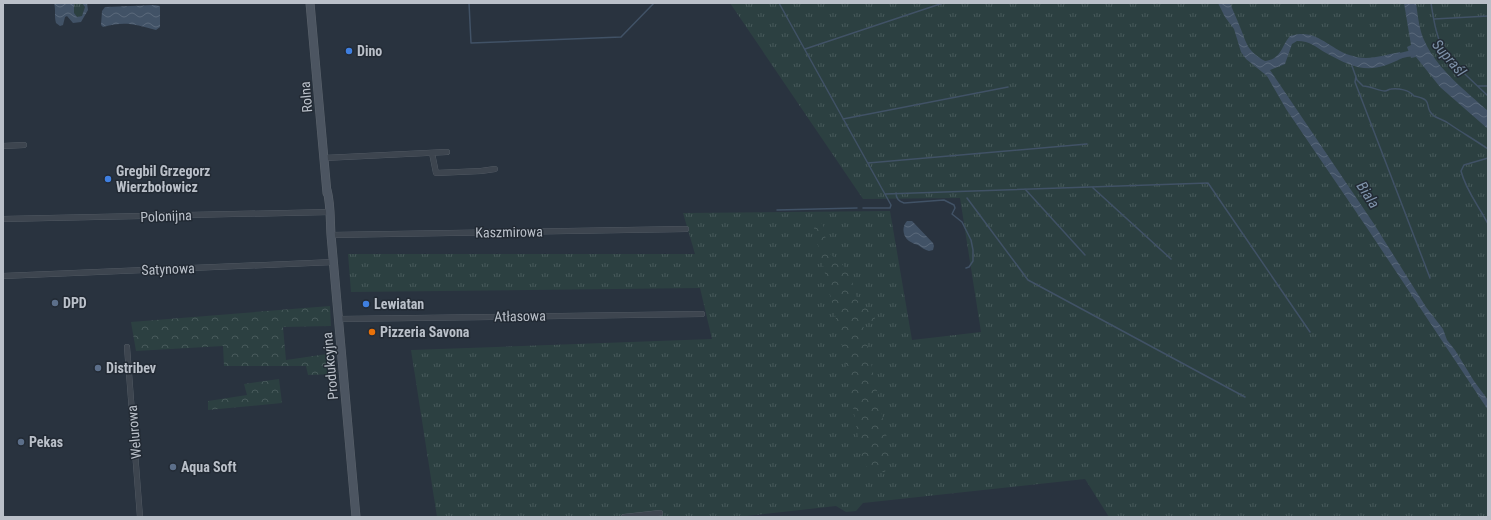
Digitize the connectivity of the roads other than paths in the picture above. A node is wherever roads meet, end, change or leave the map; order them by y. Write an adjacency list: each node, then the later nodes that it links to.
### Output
1 (310, 3): 6 (street, Rolna)
2 (24, 145): 3 (street)
3 (3, 146)
4 (447, 152): 5 (street)
5 (432, 153): 6 (street); 7 (street)
6 (324, 158): 8 (street, Rolna)
7 (495, 169)
8 (330, 212): 9 (street, Polonijna); 11 (street, Produkcyjna)
9 (3, 219)
10 (686, 229): 11 (street, Kaszmirowa)
11 (332, 235): 12 (street, Produkcyjna)
12 (334, 262): 13 (street, Satynowa); 15 (street, Produkcyjna)
13 (3, 276)
14 (702, 314): 15 (street, Atłasowa)
15 (339, 319): 19 (street, Produkcyjna)
16 (127, 348): 18 (street, Welurowa)
17 (660, 513): 20 (street)
18 (140, 517)
19 (356, 517)
20 (624, 517)

